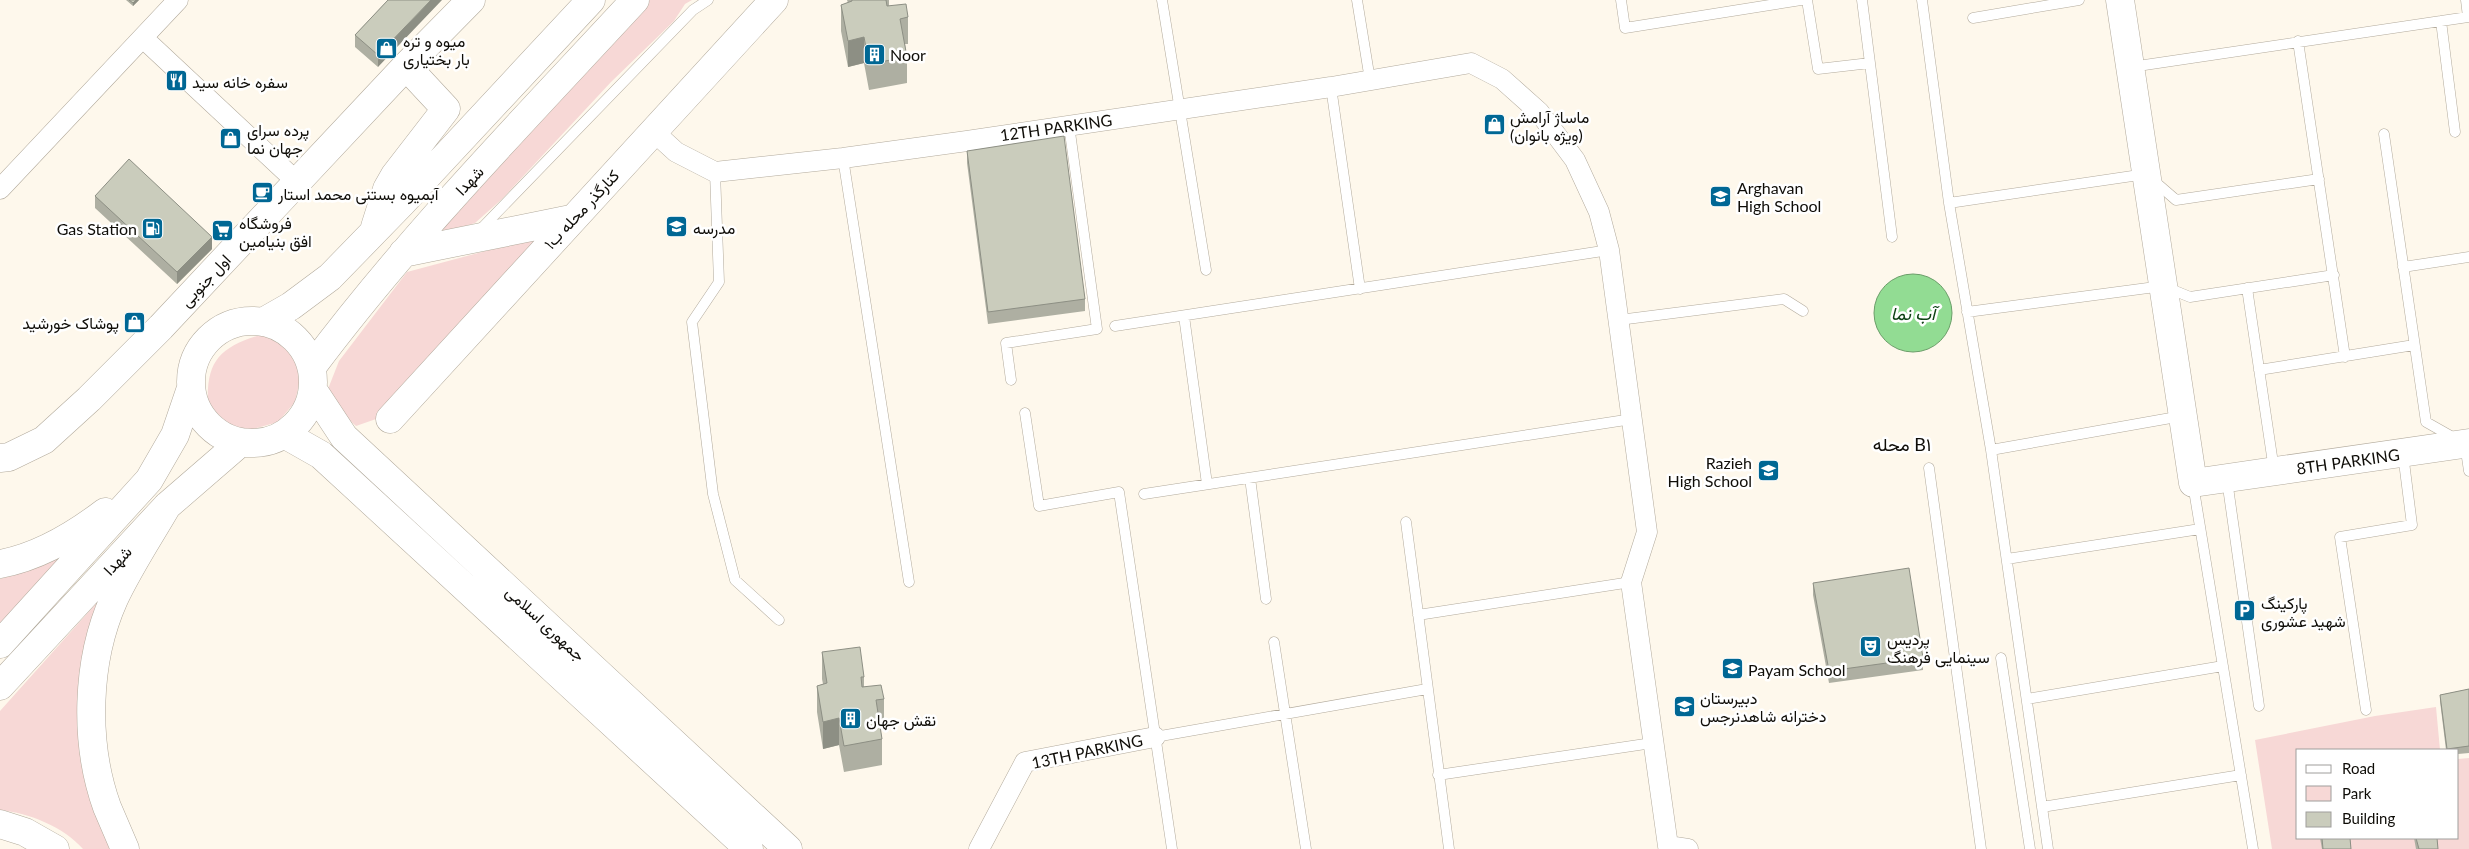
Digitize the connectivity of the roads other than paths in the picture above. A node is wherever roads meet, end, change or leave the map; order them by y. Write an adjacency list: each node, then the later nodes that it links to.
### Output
1 (178, 0): 19 (street)
2 (471, 0): 22 (main road, اول جنوبی)
3 (590, 0): 39 (main road, شهدا)
4 (635, 0): 43 (main road, شهدا)
5 (708, 0): 41 (lane)
6 (774, 0): 28 (main road, کنارگذر محله ب۱)
7 (1162, 0): 26 (lane)
8 (1357, 0): 24 (lane)
9 (1621, 0): 10 (lane)
10 (1801, 0)
11 (1808, 0): 21 (lane)
12 (1862, 0): 21 (lane)
13 (1922, 0): 37 (lane)
14 (2079, 0): 17 (lane)
15 (2120, 0): 23 (main road)
16 (2466, 0): 18 (lane)
17 (1973, 18)
18 (2441, 21): 20 (lane); 29 (lane)
19 (144, 38): 35 (street); 36 (street)
20 (2298, 41): 23 (lane); 34 (lane)
21 (1870, 63): 40 (lane)
22 (406, 66): 35 (main road, اول جنوبی); 39 (main road)
23 (2130, 67): 33 (main road)
24 (1370, 80): 25 (street, 12TH PARKING); 42 (street, 12TH PARKING)
25 (1331, 87): 26 (street, 12TH PARKING); 50 (lane)
26 (1180, 109): 27 (street, 12TH PARKING); 46 (lane)
27 (1069, 126): 31 (street, 12TH PARKING); 61 (lane)
28 (652, 131): 32 (street); 38 (main road, کنارگذر محله ب۱)
29 (2456, 132)
30 (2384, 134): 45 (lane)
31 (843, 158): 32 (street, 12TH PARKING); 87 (lane)
32 (715, 172): 91 (lane)
33 (2146, 174): 34 (lane); 37 (lane); 48 (main road)
34 (2319, 179): 47 (lane)
35 (297, 182): 72 (main road, اول جنوبی)
36 (0, 189)
37 (1949, 203): 52 (lane)
38 (571, 219): 41 (main road); 66 (main road, کنارگذر محله ب۱)
39 (373, 232): 55 (main road, شهدا)
40 (1892, 237)
41 (470, 240): 43 (main road)
42 (1609, 250): 50 (lane); 54 (street)
43 (403, 253): 60 (main road, شهدا)
44 (2469, 257): 45 (lane)
45 (2403, 267): 57 (lane)
46 (1206, 270)
47 (2334, 275): 49 (lane); 58 (lane)
48 (2163, 286): 49 (lane); 52 (lane); 64 (main road)
49 (2247, 288): 59 (lane)
50 (1360, 289): 53 (lane)
51 (1803, 311): 54 (lane)
52 (1967, 312): 70 (lane)
53 (1184, 316): 56 (lane); 80 (lane)
54 (1619, 320): 65 (street)
55 (263, 322): 60 (main road); 62 (main road)
56 (1115, 326)
57 (2414, 345): 58 (lane); 69 (lane)
58 (2345, 357): 59 (lane)
59 (2259, 370): 75 (lane)
60 (312, 379): 67 (main road); 111 (main road, جمهوری اسلامی)
61 (1011, 380)
62 (191, 388): 68 (main road); 78 (main road, شهدا)
63 (1025, 413): 102 (lane)
64 (2182, 416): 70 (lane); 79 (main road)
65 (1632, 419): 76 (lane); 88 (street)
66 (390, 420)
67 (284, 434): 68 (main road); 110 (main road, جمهوری اسلامی)
68 (241, 442): 82 (main road, شهدا)
69 (2467, 444): 71 (main road, 8TH PARKING); 74 (lane)
70 (1991, 450): 85 (lane)
71 (2403, 453): 75 (main road, 8TH PARKING); 100 (lane)
72 (4, 458)
73 (1930, 468): 117 (lane)
74 (2469, 470)
75 (2274, 472): 77 (main road, 8TH PARKING)
76 (1250, 478): 80 (lane); 89 (lane)
77 (2227, 479): 79 (main road, 8TH PARKING); 99 (lane)
78 (149, 480): 86 (main road); 93 (main road, شهدا)
79 (2193, 482): 84 (lane)
80 (1207, 484): 81 (lane)
81 (1144, 494)
82 (167, 506): 96 (main road, شهدا); 109 (main road)
83 (1406, 522): 90 (lane)
84 (2200, 529): 85 (lane); 95 (lane)
85 (2007, 559): 98 (lane)
86 (0, 564)
87 (909, 582)
88 (1631, 582): 90 (lane); 103 (street)
89 (1266, 599)
90 (1418, 615): 97 (lane)
91 (779, 620)
92 (1274, 642): 101 (lane)
93 (0, 644)
94 (2001, 658): 118 (lane)
95 (2223, 666): 98 (lane); 105 (lane)
96 (0, 686)
97 (1427, 689): 101 (lane); 104 (lane)
98 (2027, 699): 106 (lane)
99 (2260, 706)
100 (2366, 710)
101 (1284, 714): 102 (lane); 114 (lane)
102 (1155, 737): 112 (street, 13TH PARKING); 113 (lane)
103 (1652, 743): 104 (lane); 116 (street)
104 (1438, 775): 115 (lane)
105 (2241, 775): 106 (lane); 120 (lane)
106 (2042, 807): 119 (lane)
107 (0, 824): 108 (main road)
108 (55, 849)
109 (125, 849)
110 (749, 849)
111 (788, 849)
112 (980, 849)
113 (1172, 849)
114 (1306, 849)
115 (1448, 849)
116 (1688, 849)
117 (1981, 849)
118 (2030, 849)
119 (2048, 849)
120 (2253, 849)

